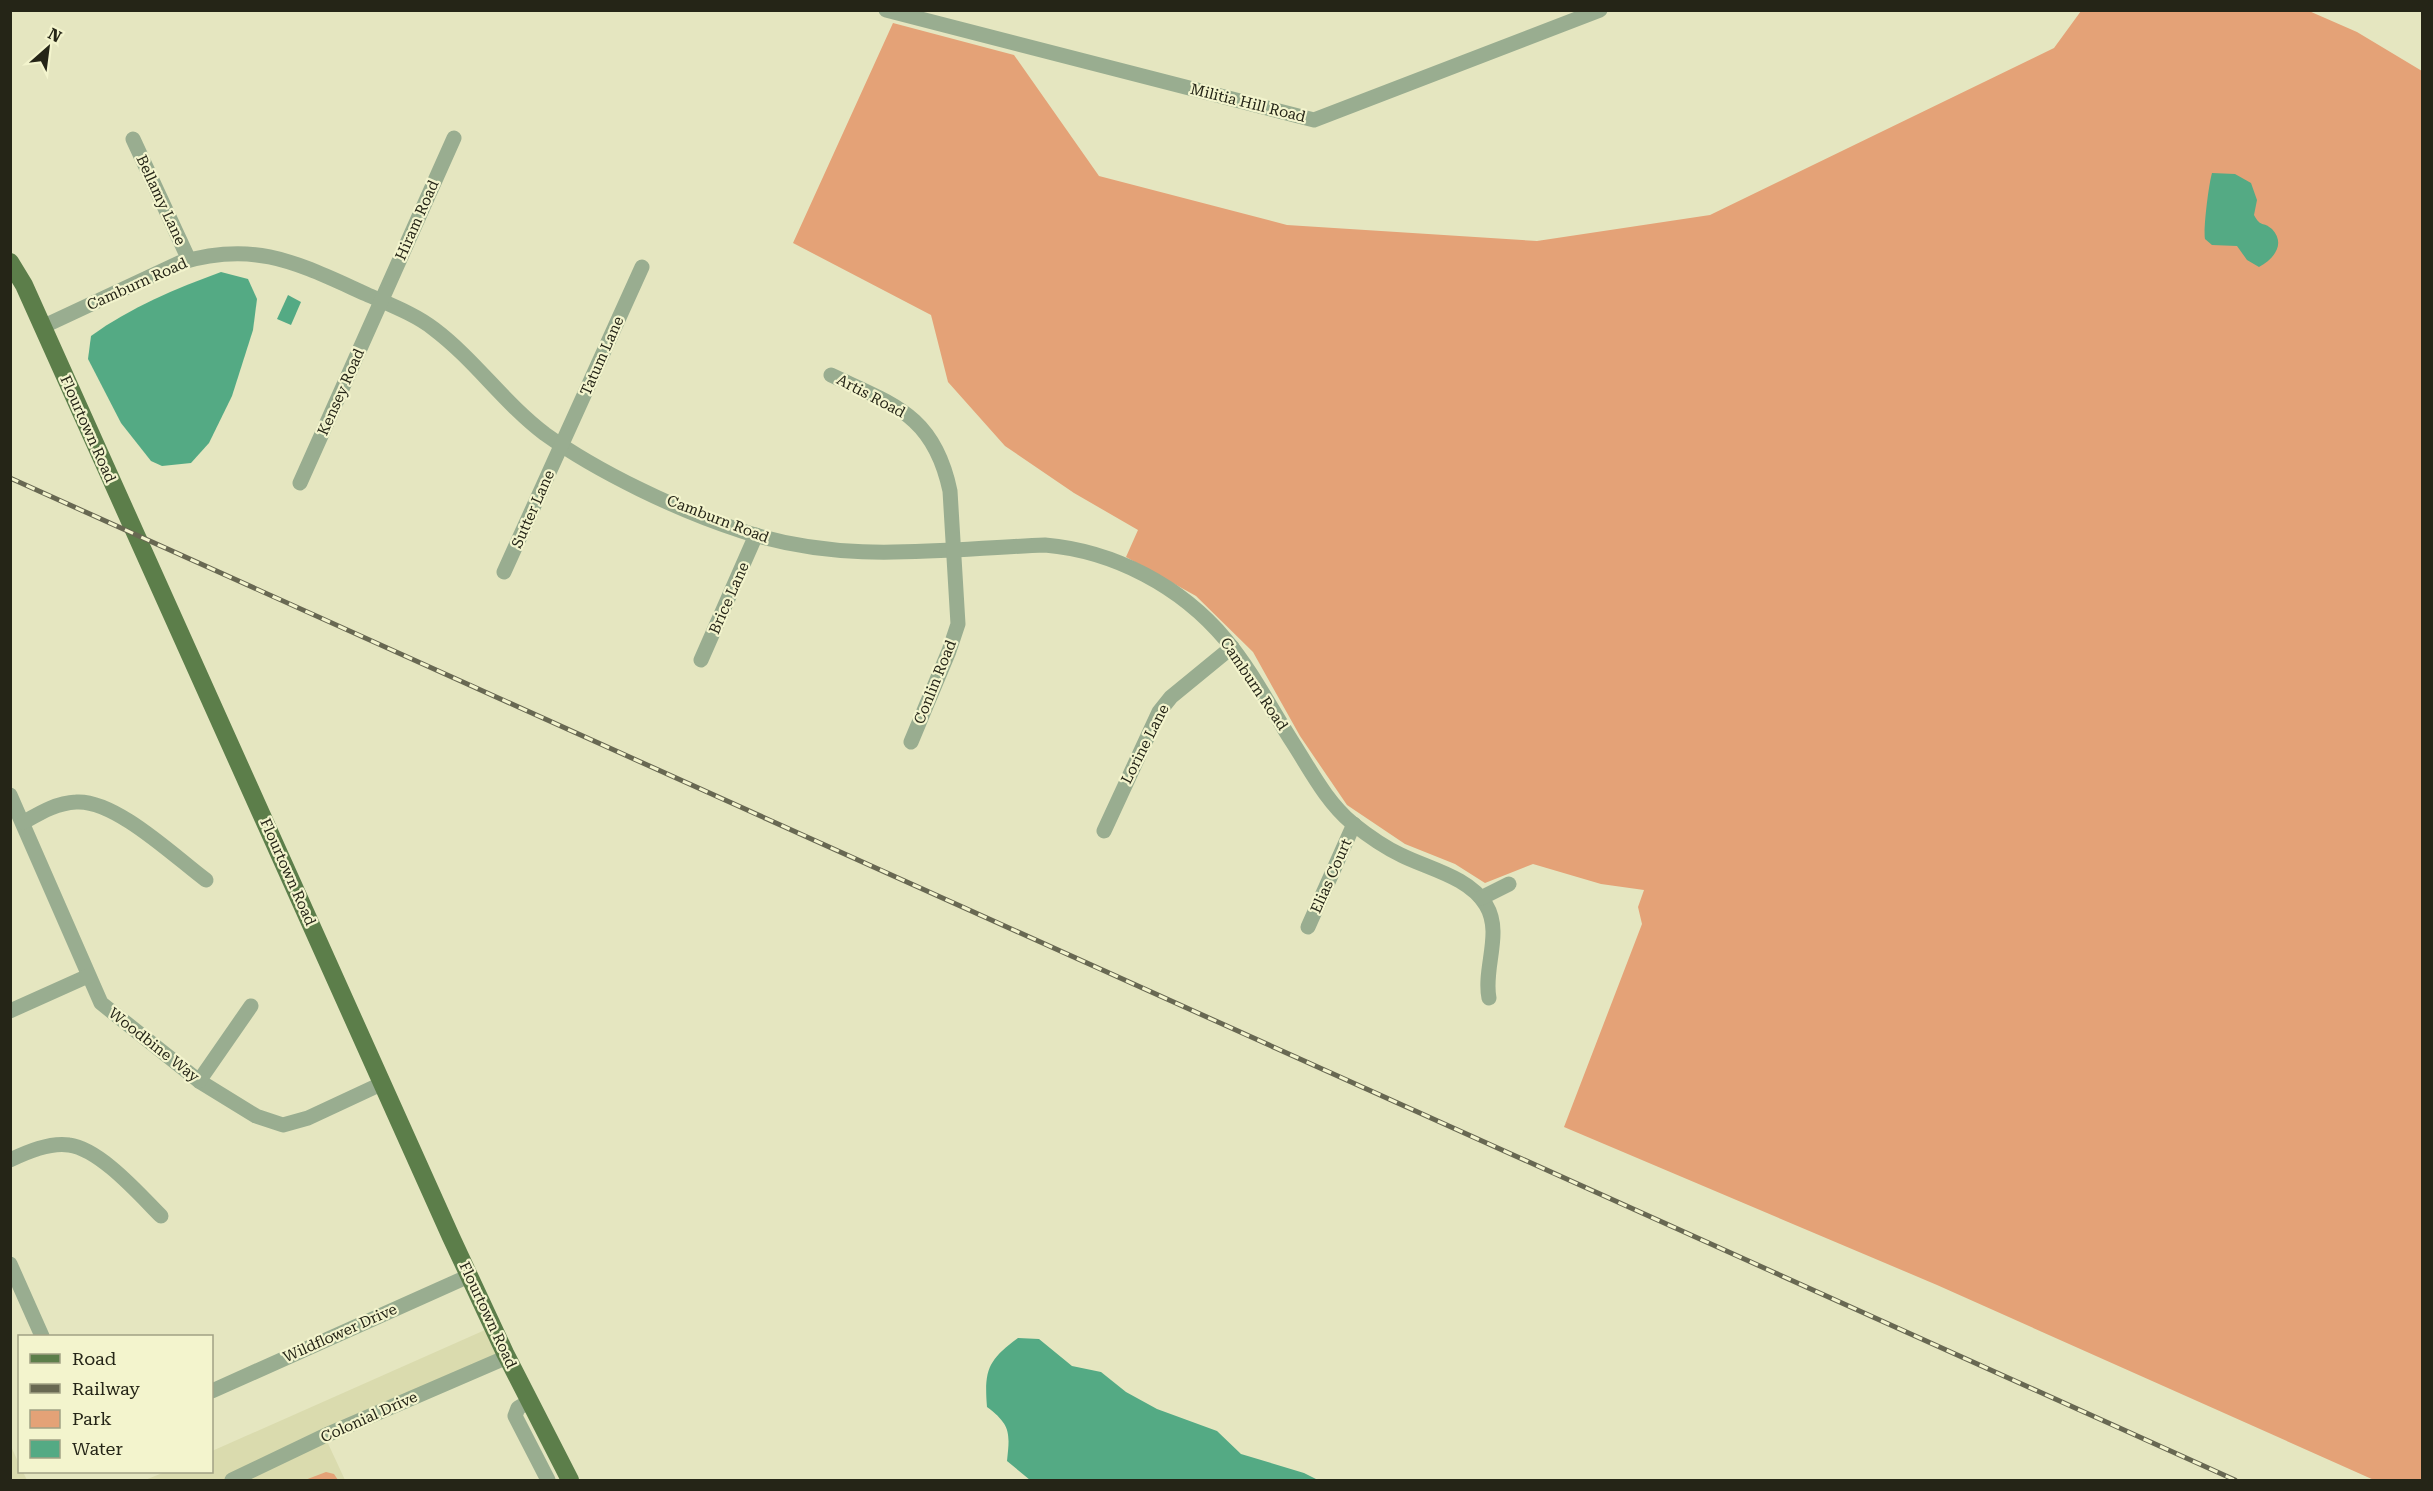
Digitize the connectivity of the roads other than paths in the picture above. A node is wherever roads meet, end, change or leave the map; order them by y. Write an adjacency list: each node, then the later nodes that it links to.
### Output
1 (886, 10): 2 (street, Militia Hill Road)
2 (1600, 10)
3 (454, 138): 8 (street, Hiram Road)
4 (133, 139): 5 (street, Bellamy Lane)
5 (189, 260): 8 (street, Camburn Road); 9 (street, Camburn Road)
6 (10, 262): 9 (main road, Flourtown Road)
7 (642, 267): 11 (street, Tatum Lane)
8 (381, 301): 11 (street, Camburn Road); 12 (street, Kensey Road)
9 (42, 327): 32 (main road, Flourtown Road)
10 (831, 375): 14 (street, Artis Road)
11 (562, 446): 13 (street, Camburn Road); 15 (street, Sutter Lane)
12 (300, 483)
13 (756, 535): 14 (street, Camburn Road); 17 (street, Brice Lane)
14 (954, 550): 16 (street, Camburn Road); 18 (street, Conlin Road)
15 (504, 572)
16 (1232, 647): 21 (street, Camburn Road); 22 (street, Lorine Lane)
17 (701, 660)
18 (911, 742)
19 (10, 795): 20 (street, Woodbine Way)
20 (24, 822): 23 (street); 27 (street, Woodbine Way)
21 (1354, 824): 25 (street, Camburn Road); 26 (street, Elias Court)
22 (1104, 831)
23 (206, 880)
24 (1509, 884): 25 (street)
25 (1481, 898): 28 (street, Camburn Road)
26 (1308, 927)
27 (88, 976): 30 (street); 31 (street, Woodbine Way)
28 (1489, 998)
29 (251, 1006): 31 (street)
30 (10, 1011)
31 (199, 1081): 32 (street, Woodbine Way)
32 (381, 1084): 36 (main road, Flourtown Road)
33 (10, 1160): 34 (street)
34 (161, 1216)
35 (10, 1264): 37 (street)
36 (469, 1276): 38 (main road, Flourtown Road); 39 (street, Wildflower Drive)
37 (42, 1335)
38 (507, 1357): 40 (main road, Flourtown Road); 41 (street, Colonial Drive)
39 (213, 1391)
40 (530, 1401): 42 (street); 43 (main road, Flourtown Road)
41 (232, 1480)
42 (548, 1480)
43 (570, 1480)

